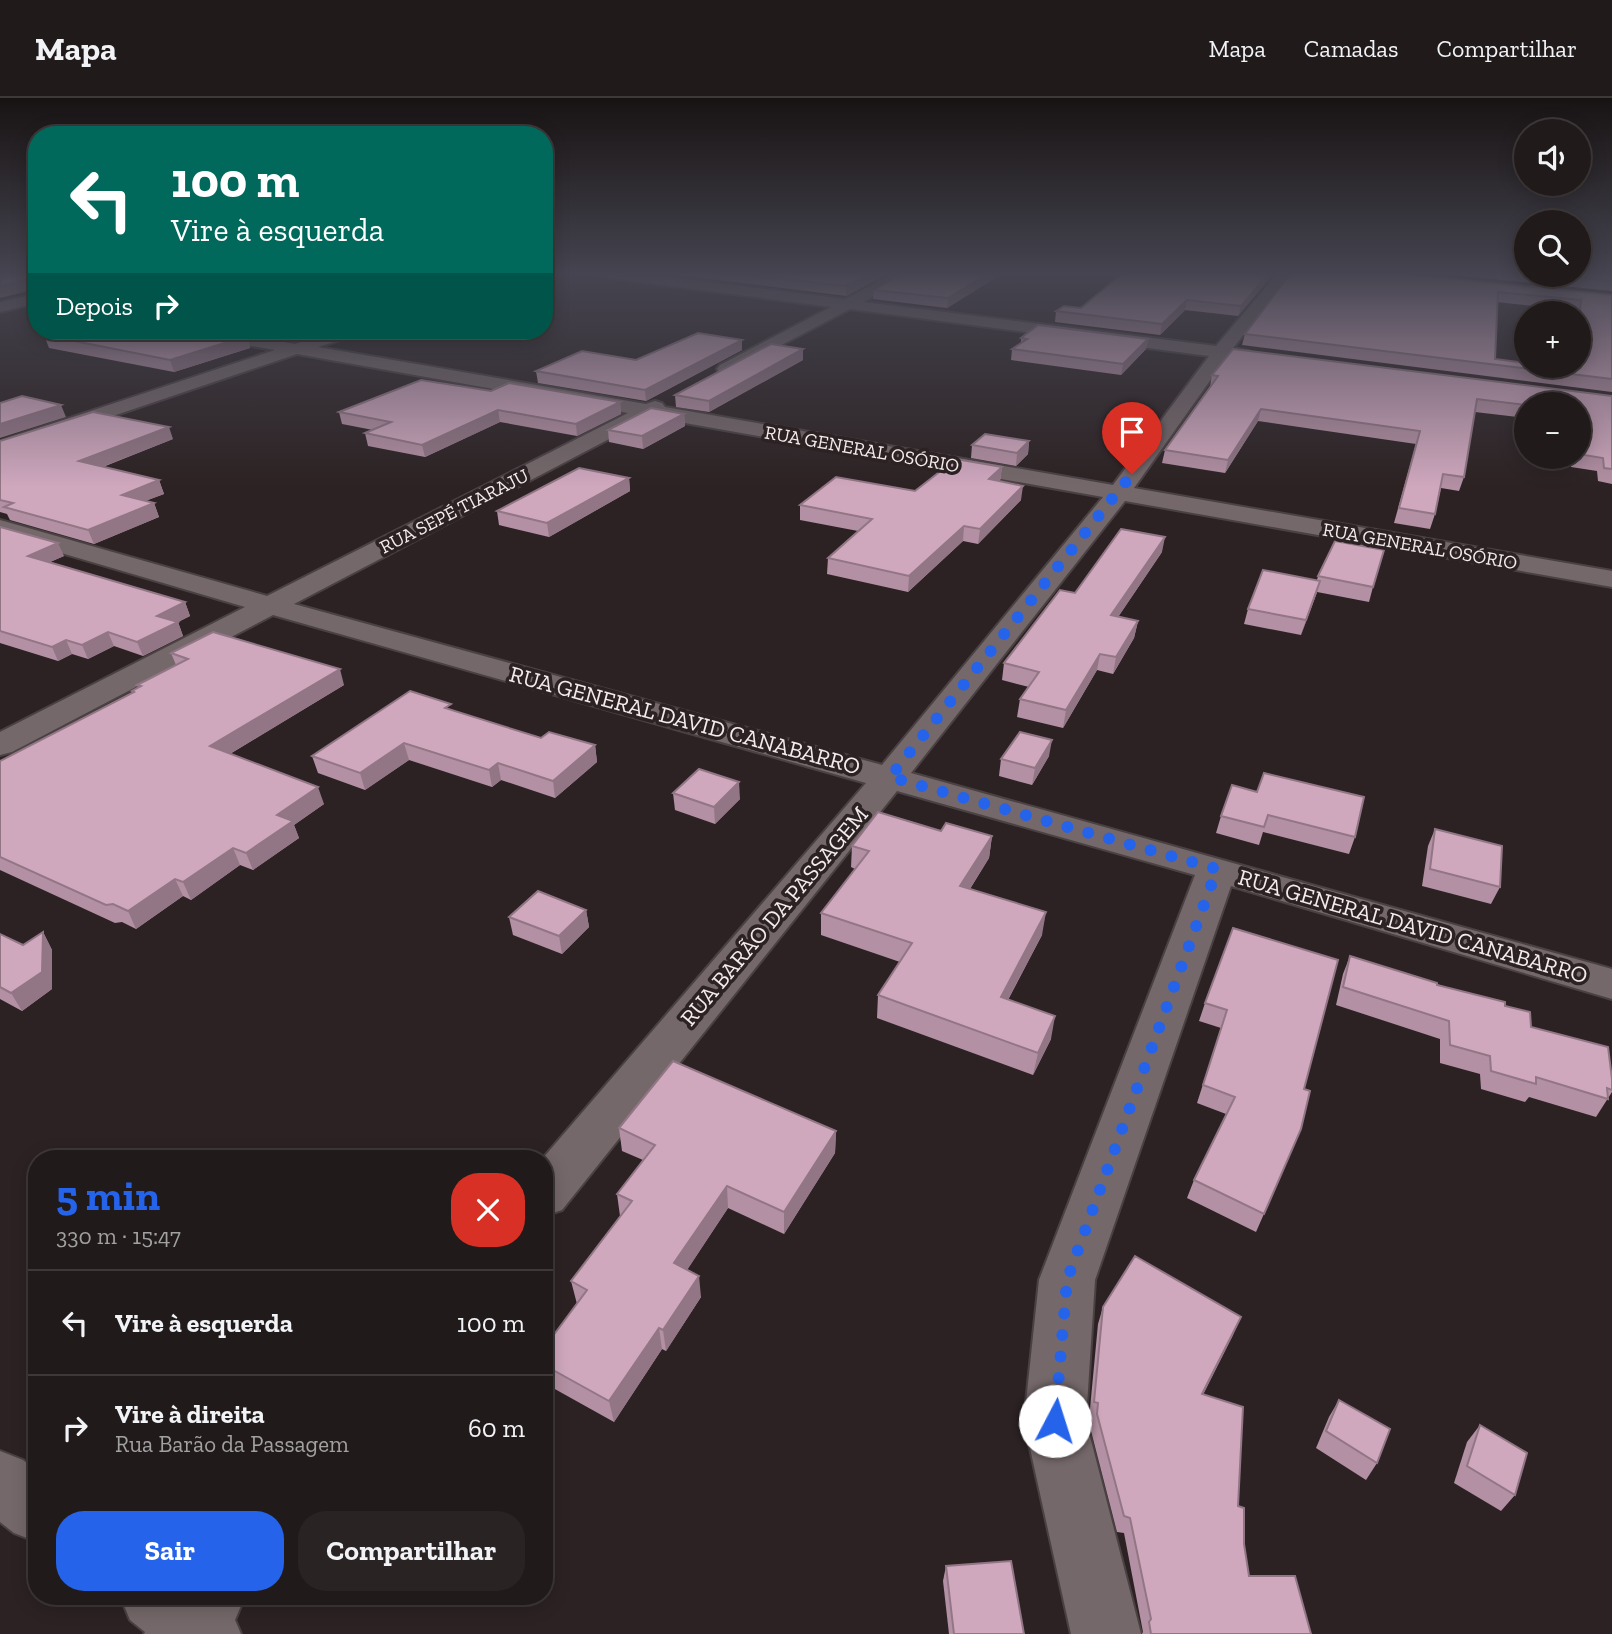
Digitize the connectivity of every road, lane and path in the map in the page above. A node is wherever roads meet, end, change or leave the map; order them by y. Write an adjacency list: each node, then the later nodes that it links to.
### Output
1 (272, 345): 6 (street, RUA GENERAL OSÓRIO)
2 (309, 345): 6 (street)
3 (772, 345): 9 (street)
4 (1163, 345): 7 (street)
5 (1228, 345): 7 (street, RUA BARÃO DA PASSAGEM)
6 (296, 349): 11 (street, RUA GENERAL OSÓRIO); 12 (street)
7 (1222, 352): 8 (street); 13 (street, RUA BARÃO DA PASSAGEM)
8 (1262, 357)
9 (706, 380)
10 (683, 392): 11 (street, RUA SEPÉ TIARAJU)
11 (648, 411): 13 (street, RUA GENERAL OSÓRIO); 16 (street, RUA SEPÉ TIARAJU)
12 (0, 448)
13 (1118, 494): 15 (street, RUA GENERAL OSÓRIO); 18 (street, RUA BARÃO DA PASSAGEM)
14 (0, 527): 16 (street, RUA GENERAL DAVID CANABARRO)
15 (1612, 579)
16 (271, 606): 17 (street, RUA SEPÉ TIARAJU); 18 (street, RUA GENERAL DAVID CANABARRO)
17 (0, 745)
18 (890, 777): 19 (street, RUA GENERAL DAVID CANABARRO); 21 (street, RUA BARÃO DA PASSAGEM)
19 (1217, 869): 20 (street, RUA GENERAL DAVID CANABARRO); 24 (street)
20 (1612, 985)
21 (553, 1183)
22 (0, 1483): 23 (street)
23 (28, 1503)
24 (1106, 1634)

